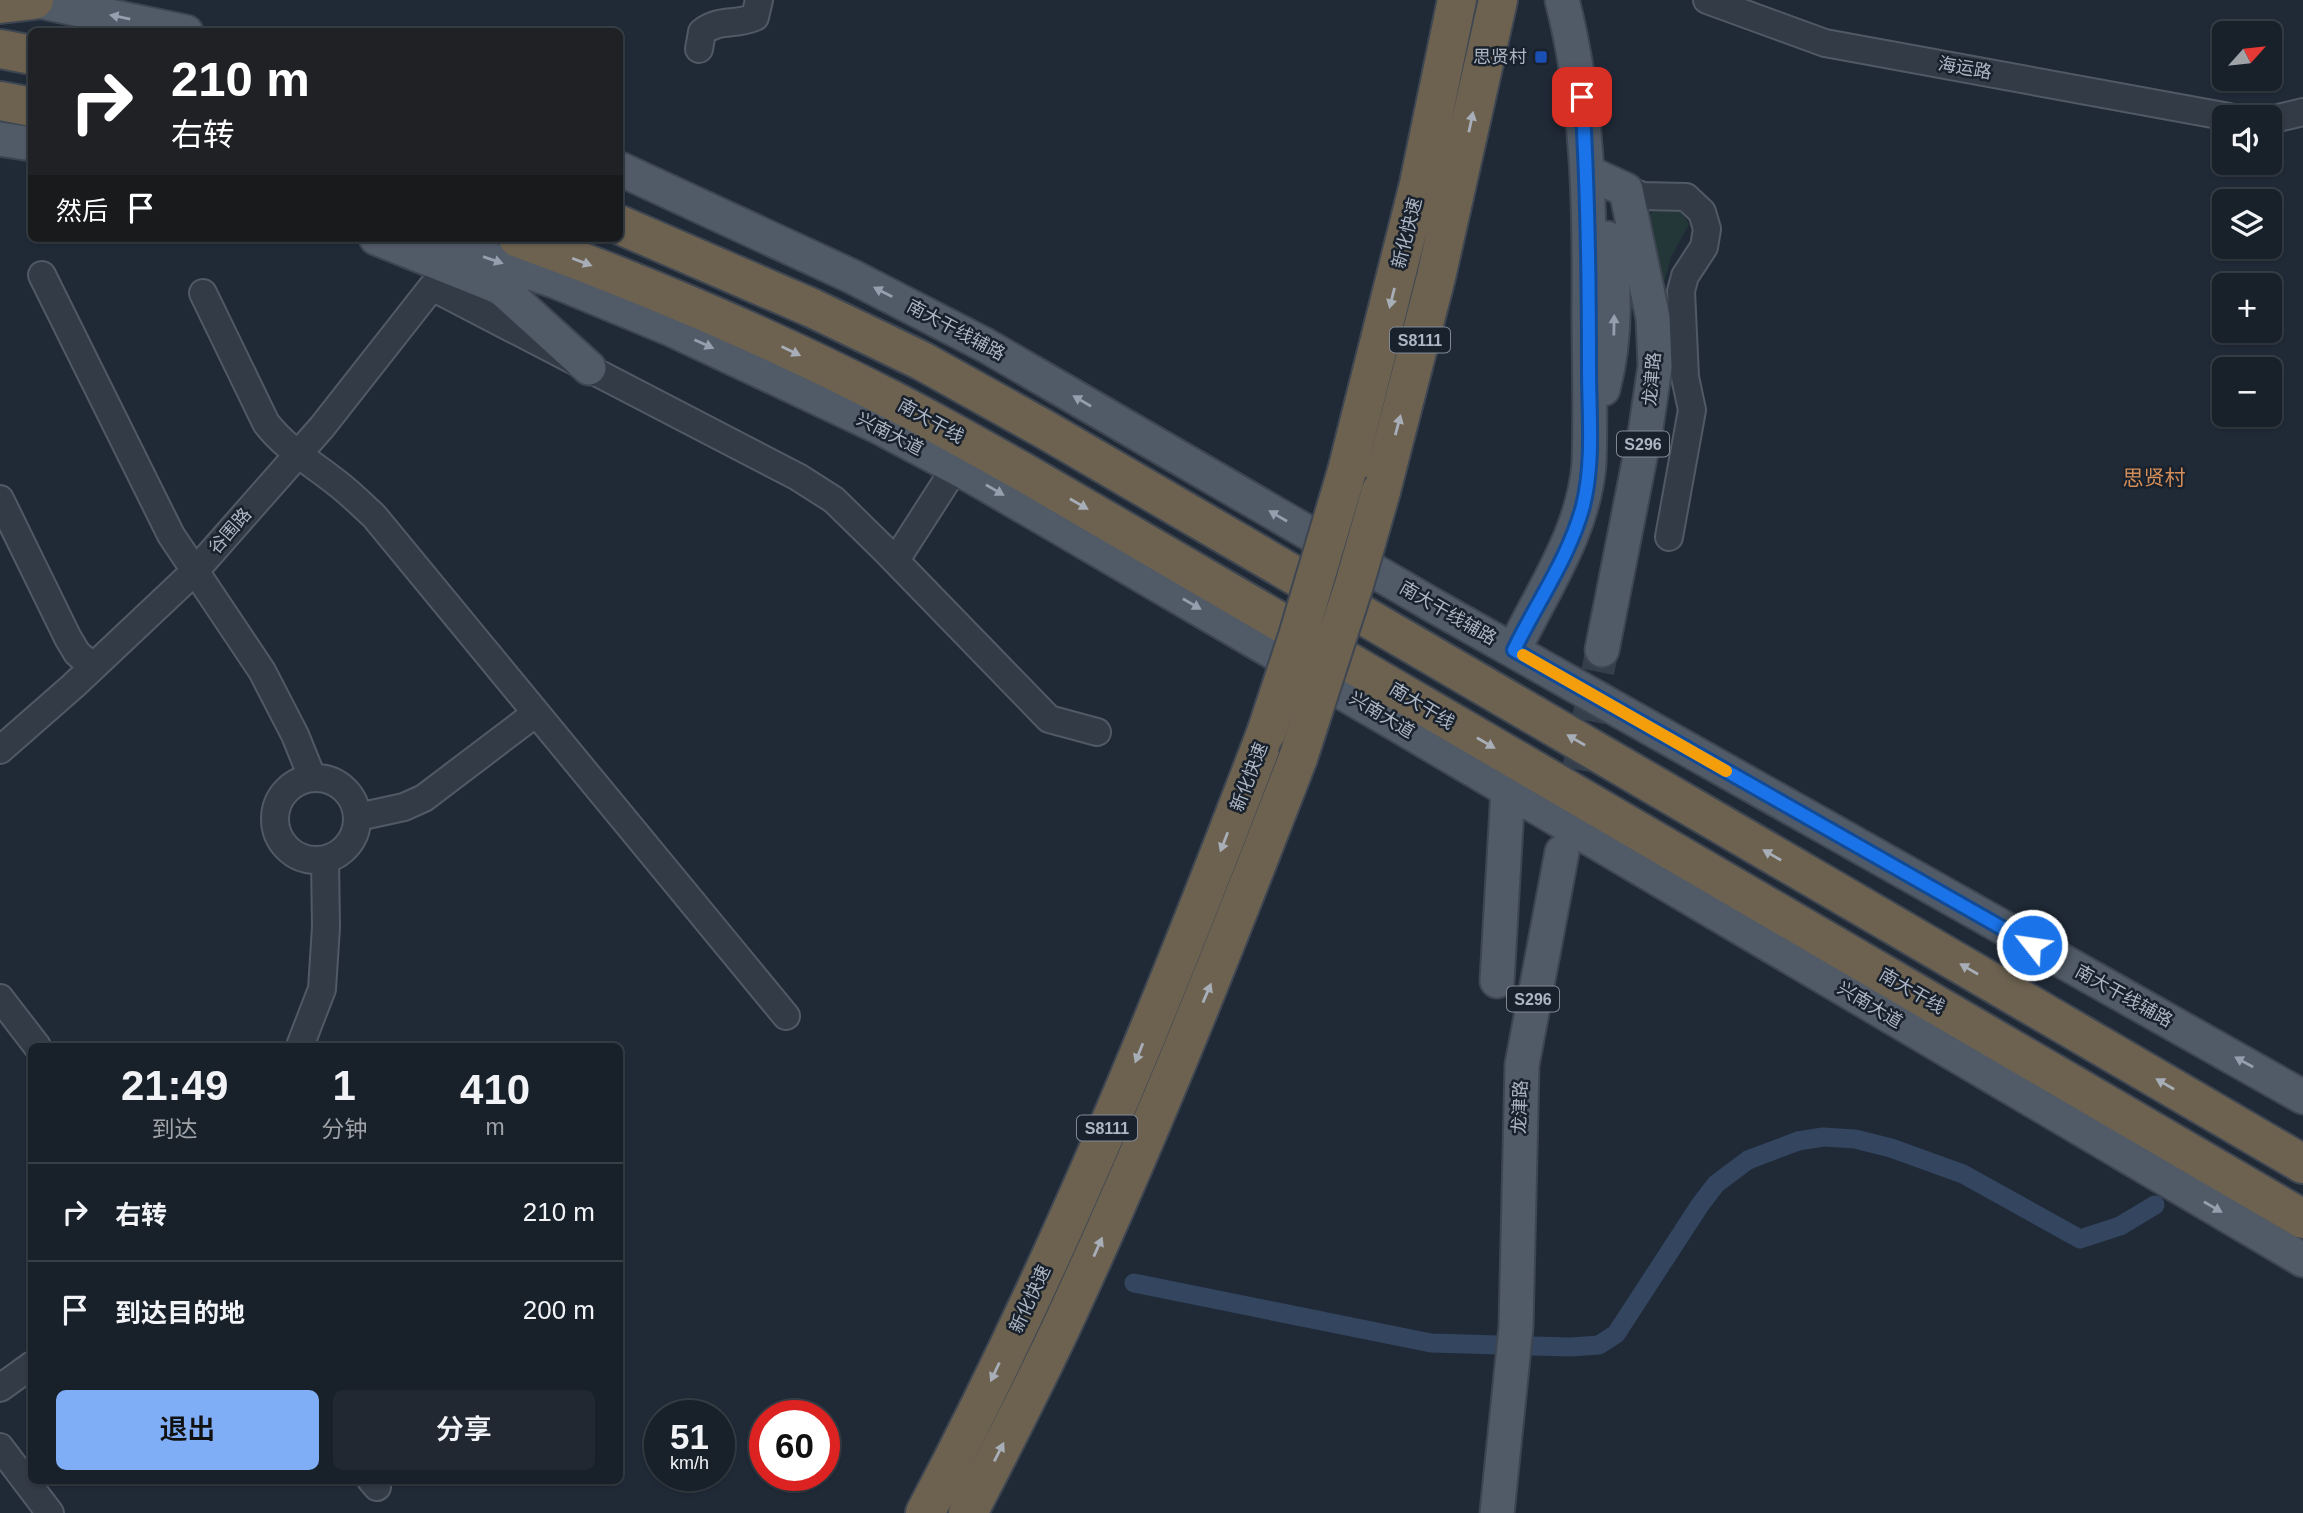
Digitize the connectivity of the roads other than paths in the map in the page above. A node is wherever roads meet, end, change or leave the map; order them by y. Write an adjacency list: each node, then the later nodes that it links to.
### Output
1 (34, 0): 7 (highway); 8 (main road, one-way to 1)
2 (759, 0): 10 (street)
3 (1457, 0): 64 (highway, 新化快速 / S8111, one-way to 64, bridge)
4 (1498, 0): 65 (highway, S8111, one-way to 4, bridge)
5 (1562, 0): 20 (main road)
6 (1707, 0): 15 (street, 海运路)
7 (0, 4)
8 (167, 28)
9 (0, 49): 11 (highway)
10 (699, 49)
11 (28, 54)
12 (0, 101): 13 (highway)
13 (28, 106)
14 (2303, 112): 16 (street)
15 (2212, 114)
16 (2282, 117)
17 (0, 139): 18 (main road)
18 (28, 143)
19 (623, 170): 35 (main road, 南大干线辅路, one-way to 19)
20 (1587, 172): 21 (main road); 35 (main road)
21 (1626, 190): 32 (street); 36 (main road, 龙津路 / S296)
22 (623, 226): 54 (highway, one-way to 22)
23 (386, 242): 28 (main road)
24 (440, 242): 30 (main road, 兴南大道, one-way to 30)
25 (529, 242): 56 (highway, 南大干线, one-way to 56)
26 (42, 275): 34 (street)
27 (203, 293): 29 (street)
28 (589, 368): 29 (street, 谷围路); 33 (street)
29 (297, 455): 34 (street, 谷围路); 38 (street)
30 (955, 468): 33 (street); 42 (main road, 兴南大道, one-way to 42)
31 (0, 499): 37 (street)
32 (1670, 537)
33 (896, 560): 39 (street)
34 (196, 570): 37 (street, 谷围路); 41 (street)
35 (1514, 650): 53 (main road, 南大干线辅路, one-way to 35)
36 (1602, 650)
37 (93, 667): 40 (street, 谷围路)
38 (536, 713): 43 (street); 48 (street)
39 (1097, 732)
40 (0, 750)
41 (312, 777): 43 (street); 45 (street)
42 (1508, 790): 46 (main road); 55 (main road, 兴南大道)
43 (358, 817): 45 (street)
44 (1562, 852): 57 (main road, 龙津路 / S296)
45 (325, 860): 52 (street)
46 (1497, 981)
47 (0, 998): 49 (street)
48 (786, 1016)
49 (9, 1030): 51 (street)
50 (1890, 1040): 55 (main road)
51 (32, 1043)
52 (301, 1043)
53 (2303, 1097)
54 (2303, 1164)
55 (2154, 1173): 56 (main road, 兴南大道, one-way to 56)
56 (2298, 1243)
57 (1514, 1366): 66 (main road, 龙津路 / S296); 67 (main road, 龙津路 / S296)
58 (28, 1368): 59 (street)
59 (0, 1388)
60 (0, 1447): 61 (street)
61 (28, 1484)
62 (28, 1484): 63 (street)
63 (50, 1513)
64 (925, 1513)
65 (968, 1513)
66 (1497, 1513)
67 (1517, 1513)

